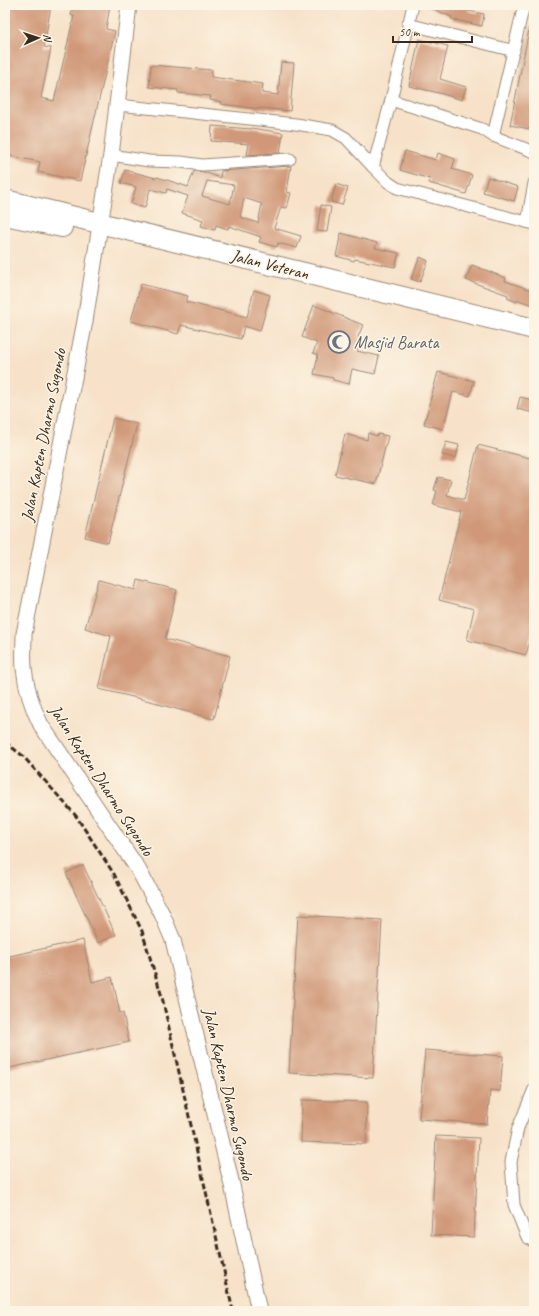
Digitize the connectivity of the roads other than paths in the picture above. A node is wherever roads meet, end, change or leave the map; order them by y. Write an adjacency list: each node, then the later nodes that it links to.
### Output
1 (129, 5): 7 (main road, Jalan Kapten Dharmo Sugondo)
2 (413, 5): 4 (street)
3 (524, 5): 5 (street)
4 (408, 24): 5 (street); 6 (street)
5 (514, 52): 8 (street)
6 (391, 100): 8 (street); 12 (street)
7 (118, 105): 10 (main road, Jalan Kapten Dharmo Sugondo); 12 (street)
8 (493, 136): 9 (street)
9 (534, 152)
10 (111, 155): 11 (street); 17 (main road, Jalan Kapten Dharmo Sugondo)
11 (290, 159)
12 (373, 167): 16 (street)
13 (534, 183): 16 (street)
14 (5, 200): 17 (highway, Jalan Veteran)
15 (5, 215): 17 (highway, Jalan Veteran)
16 (531, 223)
17 (99, 229): 18 (highway, Jalan Veteran); 19 (highway, Jalan Veteran); 22 (main road, Jalan Kapten Dharmo Sugondo)
18 (534, 329)
19 (534, 342)
20 (534, 1089): 21 (street)
21 (534, 1242)
22 (259, 1311)

